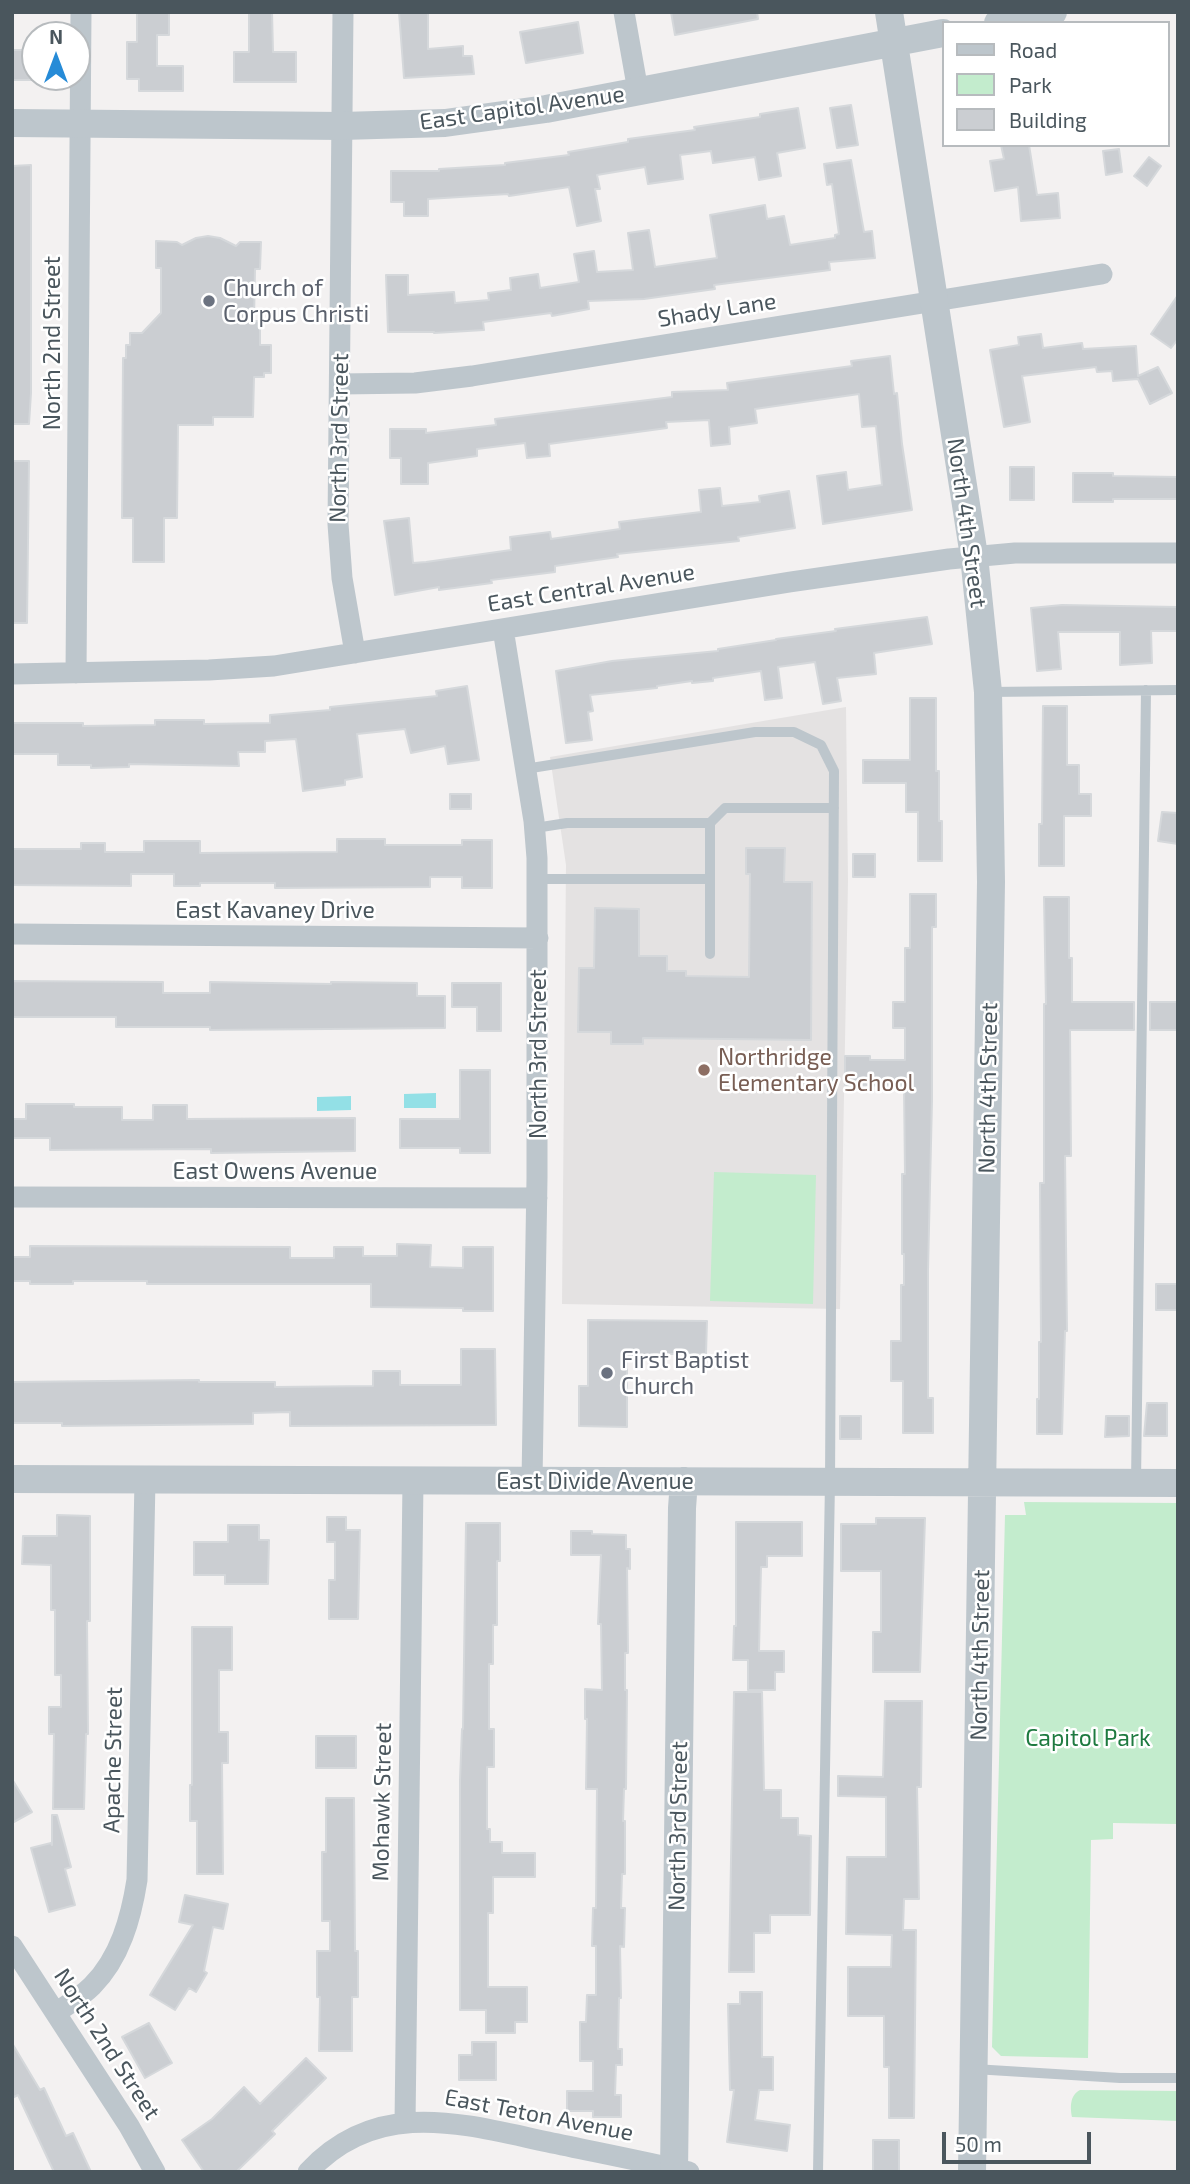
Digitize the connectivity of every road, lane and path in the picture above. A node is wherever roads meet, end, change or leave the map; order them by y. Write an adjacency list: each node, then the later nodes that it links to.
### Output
1 (80, 12): 11 (street, North 2nd Street)
2 (343, 12): 12 (street, North 3rd Street)
3 (624, 12): 9 (street)
4 (889, 12): 8 (street, North 4th Street)
5 (1053, 12): 6 (street)
6 (1008, 21)
7 (942, 33): 8 (street, East Capitol Avenue)
8 (894, 43): 9 (street, East Capitol Avenue); 14 (street, North 4th Street)
9 (638, 91): 12 (street, East Capitol Avenue)
10 (12, 123): 11 (street, East Capitol Avenue)
11 (79, 124): 12 (street, East Capitol Avenue); 20 (street, North 2nd Street)
12 (342, 126): 15 (street, North 3rd Street)
13 (1102, 274): 14 (street, Shady Lane)
14 (934, 302): 15 (street, Shady Lane); 17 (street, North 4th Street)
15 (340, 384): 19 (street, North 3rd Street)
16 (1178, 553): 17 (street, East Central Avenue)
17 (974, 556): 18 (street, East Central Avenue); 24 (street, North 4th Street)
18 (503, 629): 19 (street, East Central Avenue); 25 (street, North 3rd Street)
19 (355, 653): 20 (street, East Central Avenue)
20 (76, 673): 21 (street, East Central Avenue)
21 (12, 674)
22 (1146, 690): 23 (lane); 24 (lane); 43 (lane)
23 (1178, 690)
24 (988, 692): 42 (street, North 4th Street)
25 (525, 769): 26 (lane); 28 (street, North 3rd Street)
26 (834, 808): 27 (lane); 41 (lane)
27 (710, 823): 28 (lane); 30 (lane)
28 (535, 828): 29 (street, North 3rd Street)
29 (538, 879): 30 (lane); 32 (street, North 3rd Street)
30 (710, 879): 33 (lane)
31 (12, 934): 32 (street, East Kavaney Drive)
32 (538, 938): 35 (street, North 3rd Street)
33 (710, 954)
34 (12, 1197): 35 (street, East Owens Avenue)
35 (537, 1198): 39 (street, North 3rd Street)
36 (12, 1479): 37 (street, East Divide Avenue)
37 (145, 1480): 38 (street, East Divide Avenue); 46 (street, Apache Street)
38 (413, 1481): 39 (street, East Divide Avenue); 49 (street, Mohawk Street)
39 (532, 1481): 40 (street, East Divide Avenue)
40 (684, 1481): 41 (street, East Divide Avenue); 50 (street, North 3rd Street)
41 (830, 1482): 42 (street, East Divide Avenue); 53 (lane)
42 (983, 1482): 43 (street, East Divide Avenue); 47 (street, North 4th Street)
43 (1136, 1483): 44 (street, East Divide Avenue)
44 (1178, 1483)
45 (12, 1946): 46 (street, North 2nd Street)
46 (57, 2012): 51 (street, North 2nd Street)
47 (974, 2069): 48 (lane); 54 (street, North 4th Street)
48 (1178, 2078)
49 (405, 2123): 50 (street, East Teton Avenue); 52 (street, East Teton Avenue)
50 (679, 2171)
51 (155, 2172)
52 (308, 2172)
53 (818, 2172)
54 (972, 2172)

